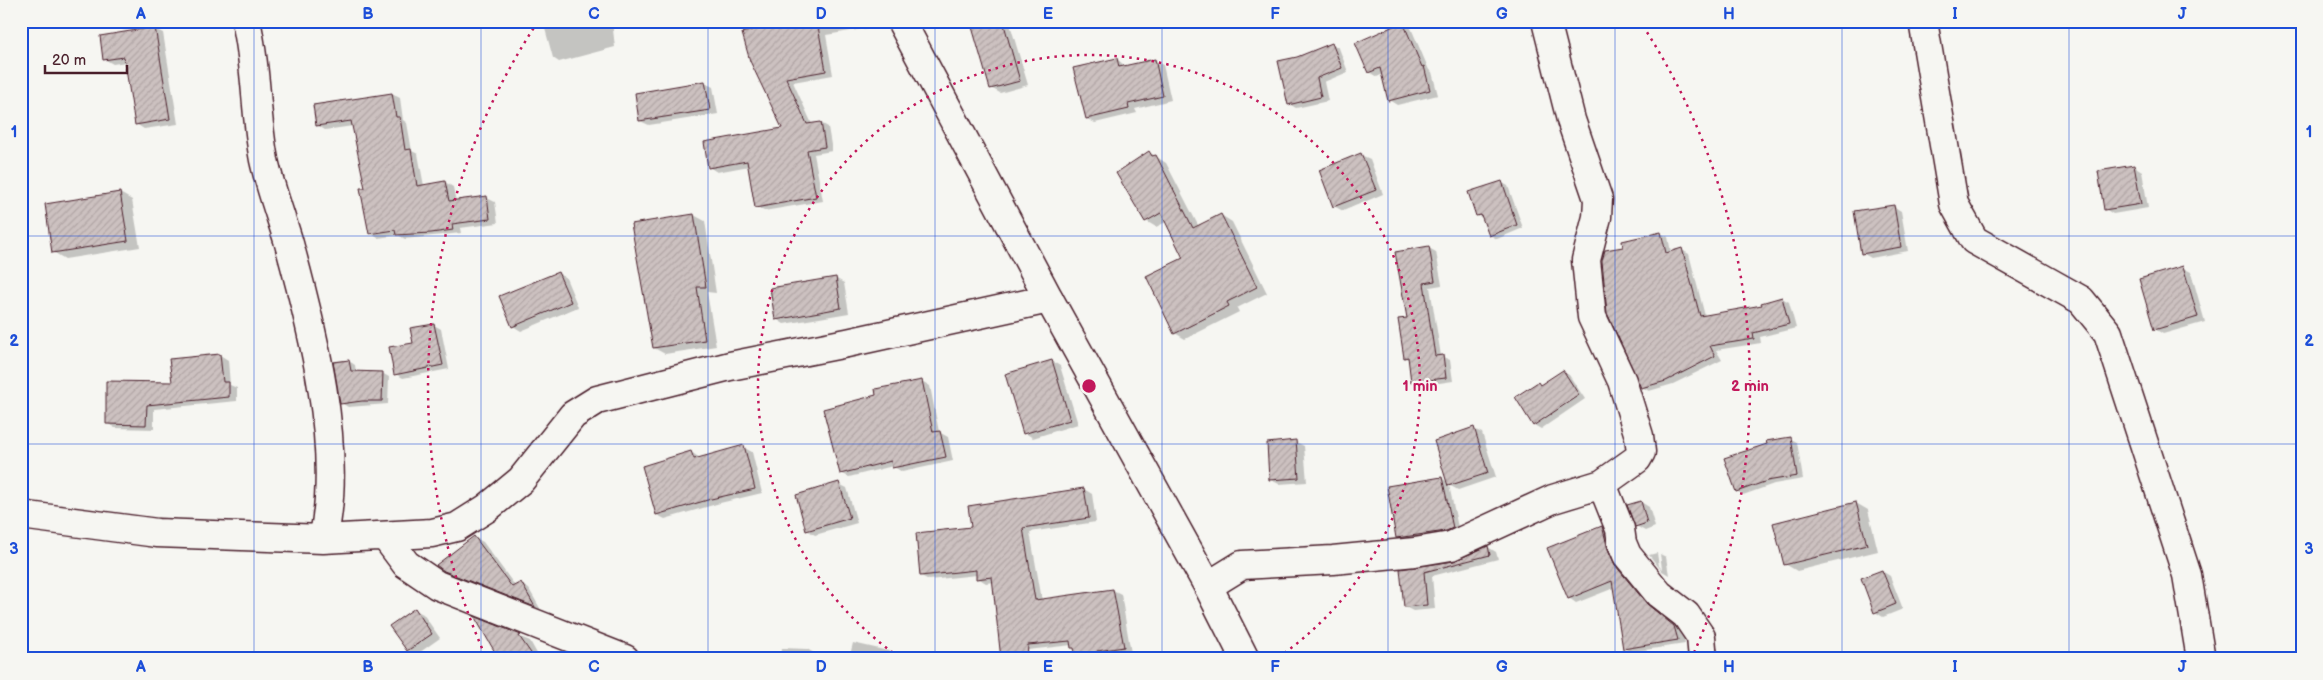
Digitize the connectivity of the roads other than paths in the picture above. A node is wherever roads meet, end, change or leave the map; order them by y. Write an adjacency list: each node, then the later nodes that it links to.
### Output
1 (246, 21): 10 (street)
2 (901, 21): 5 (street)
3 (1546, 21): 6 (street)
4 (1923, 21): 16 (street)
5 (1049, 299): 8 (street); 12 (street)
6 (1602, 484): 12 (street); 15 (street)
7 (21, 515): 10 (street)
8 (432, 533): 9 (street); 11 (street)
9 (385, 536): 10 (street); 11 (street)
10 (323, 539)
11 (412, 569): 13 (street)
12 (1208, 586): 14 (street)
13 (624, 659)
14 (1245, 659)
15 (1703, 659)
16 (2201, 659)

